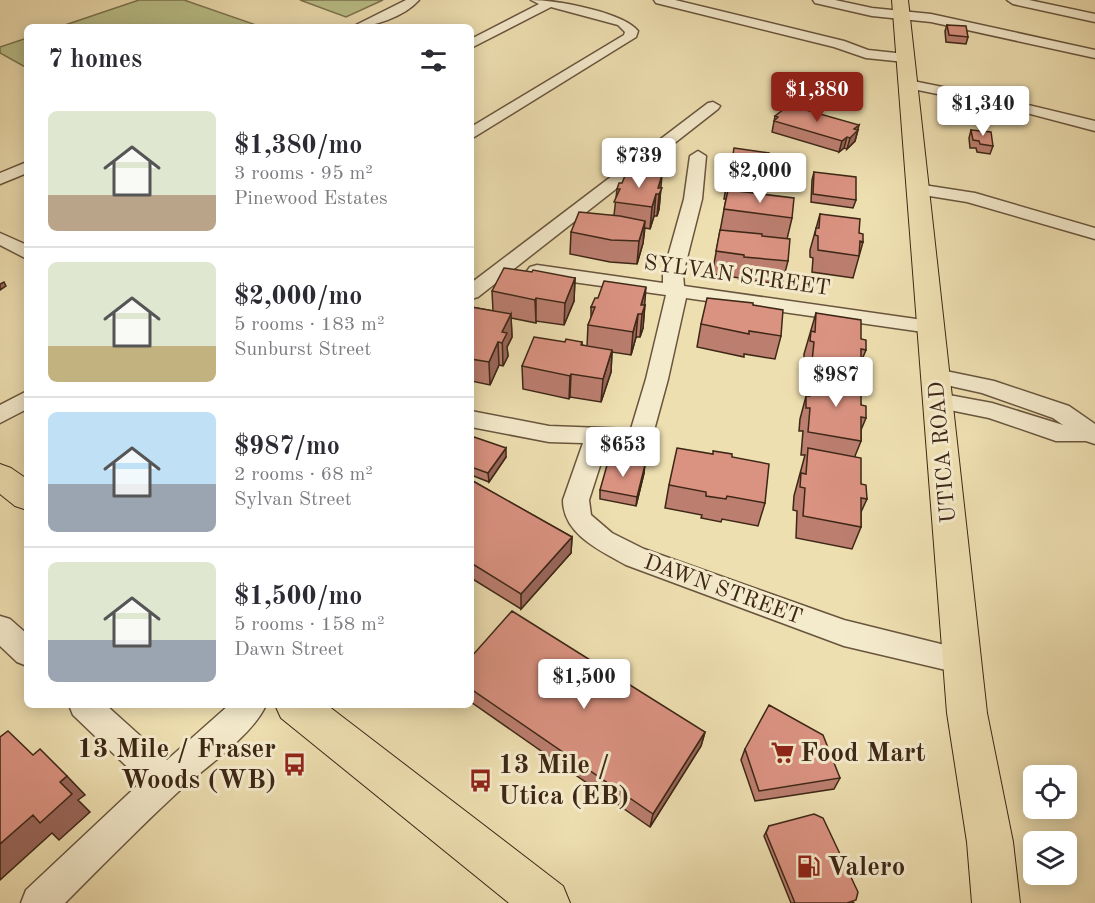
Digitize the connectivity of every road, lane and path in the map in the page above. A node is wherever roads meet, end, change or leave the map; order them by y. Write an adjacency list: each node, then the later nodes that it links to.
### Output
1 (413, 0): 8 (street)
2 (660, 0): 11 (street)
3 (819, 0): 6 (street)
4 (1013, 0): 7 (street)
5 (543, 2): 9 (street); 14 (street)
6 (900, 7): 10 (street); 11 (main road, UTICA ROAD)
7 (1095, 18)
8 (365, 24)
9 (474, 42)
10 (1095, 54)
11 (906, 71): 13 (street); 18 (main road, UTICA ROAD)
12 (713, 106): 23 (street)
13 (1095, 126)
14 (474, 132)
15 (698, 156): 24 (street)
16 (24, 168): 17 (street)
17 (0, 179)
18 (917, 189): 19 (street); 25 (main road, UTICA ROAD)
19 (1095, 234)
20 (0, 238): 21 (street)
21 (24, 251)
22 (537, 271): 24 (street, SYLVAN STREET)
23 (474, 291)
24 (677, 292): 25 (street, SYLVAN STREET); 31 (street)
25 (930, 327): 26 (main road, UTICA ROAD)
26 (937, 389): 30 (street); 36 (main road, UTICA ROAD)
27 (24, 401): 28 (street)
28 (0, 415)
29 (474, 420): 31 (street)
30 (1092, 434)
31 (598, 435): 36 (street, DAWN STREET)
32 (0, 476): 33 (main road)
33 (24, 495)
34 (0, 628): 35 (street)
35 (24, 650)
36 (963, 661): 43 (main road, UTICA ROAD)
37 (87, 708): 40 (street)
38 (248, 708): 40 (street)
39 (299, 708): 42 (main road)
40 (166, 781): 41 (street)
41 (39, 903)
42 (546, 903)
43 (996, 903)

